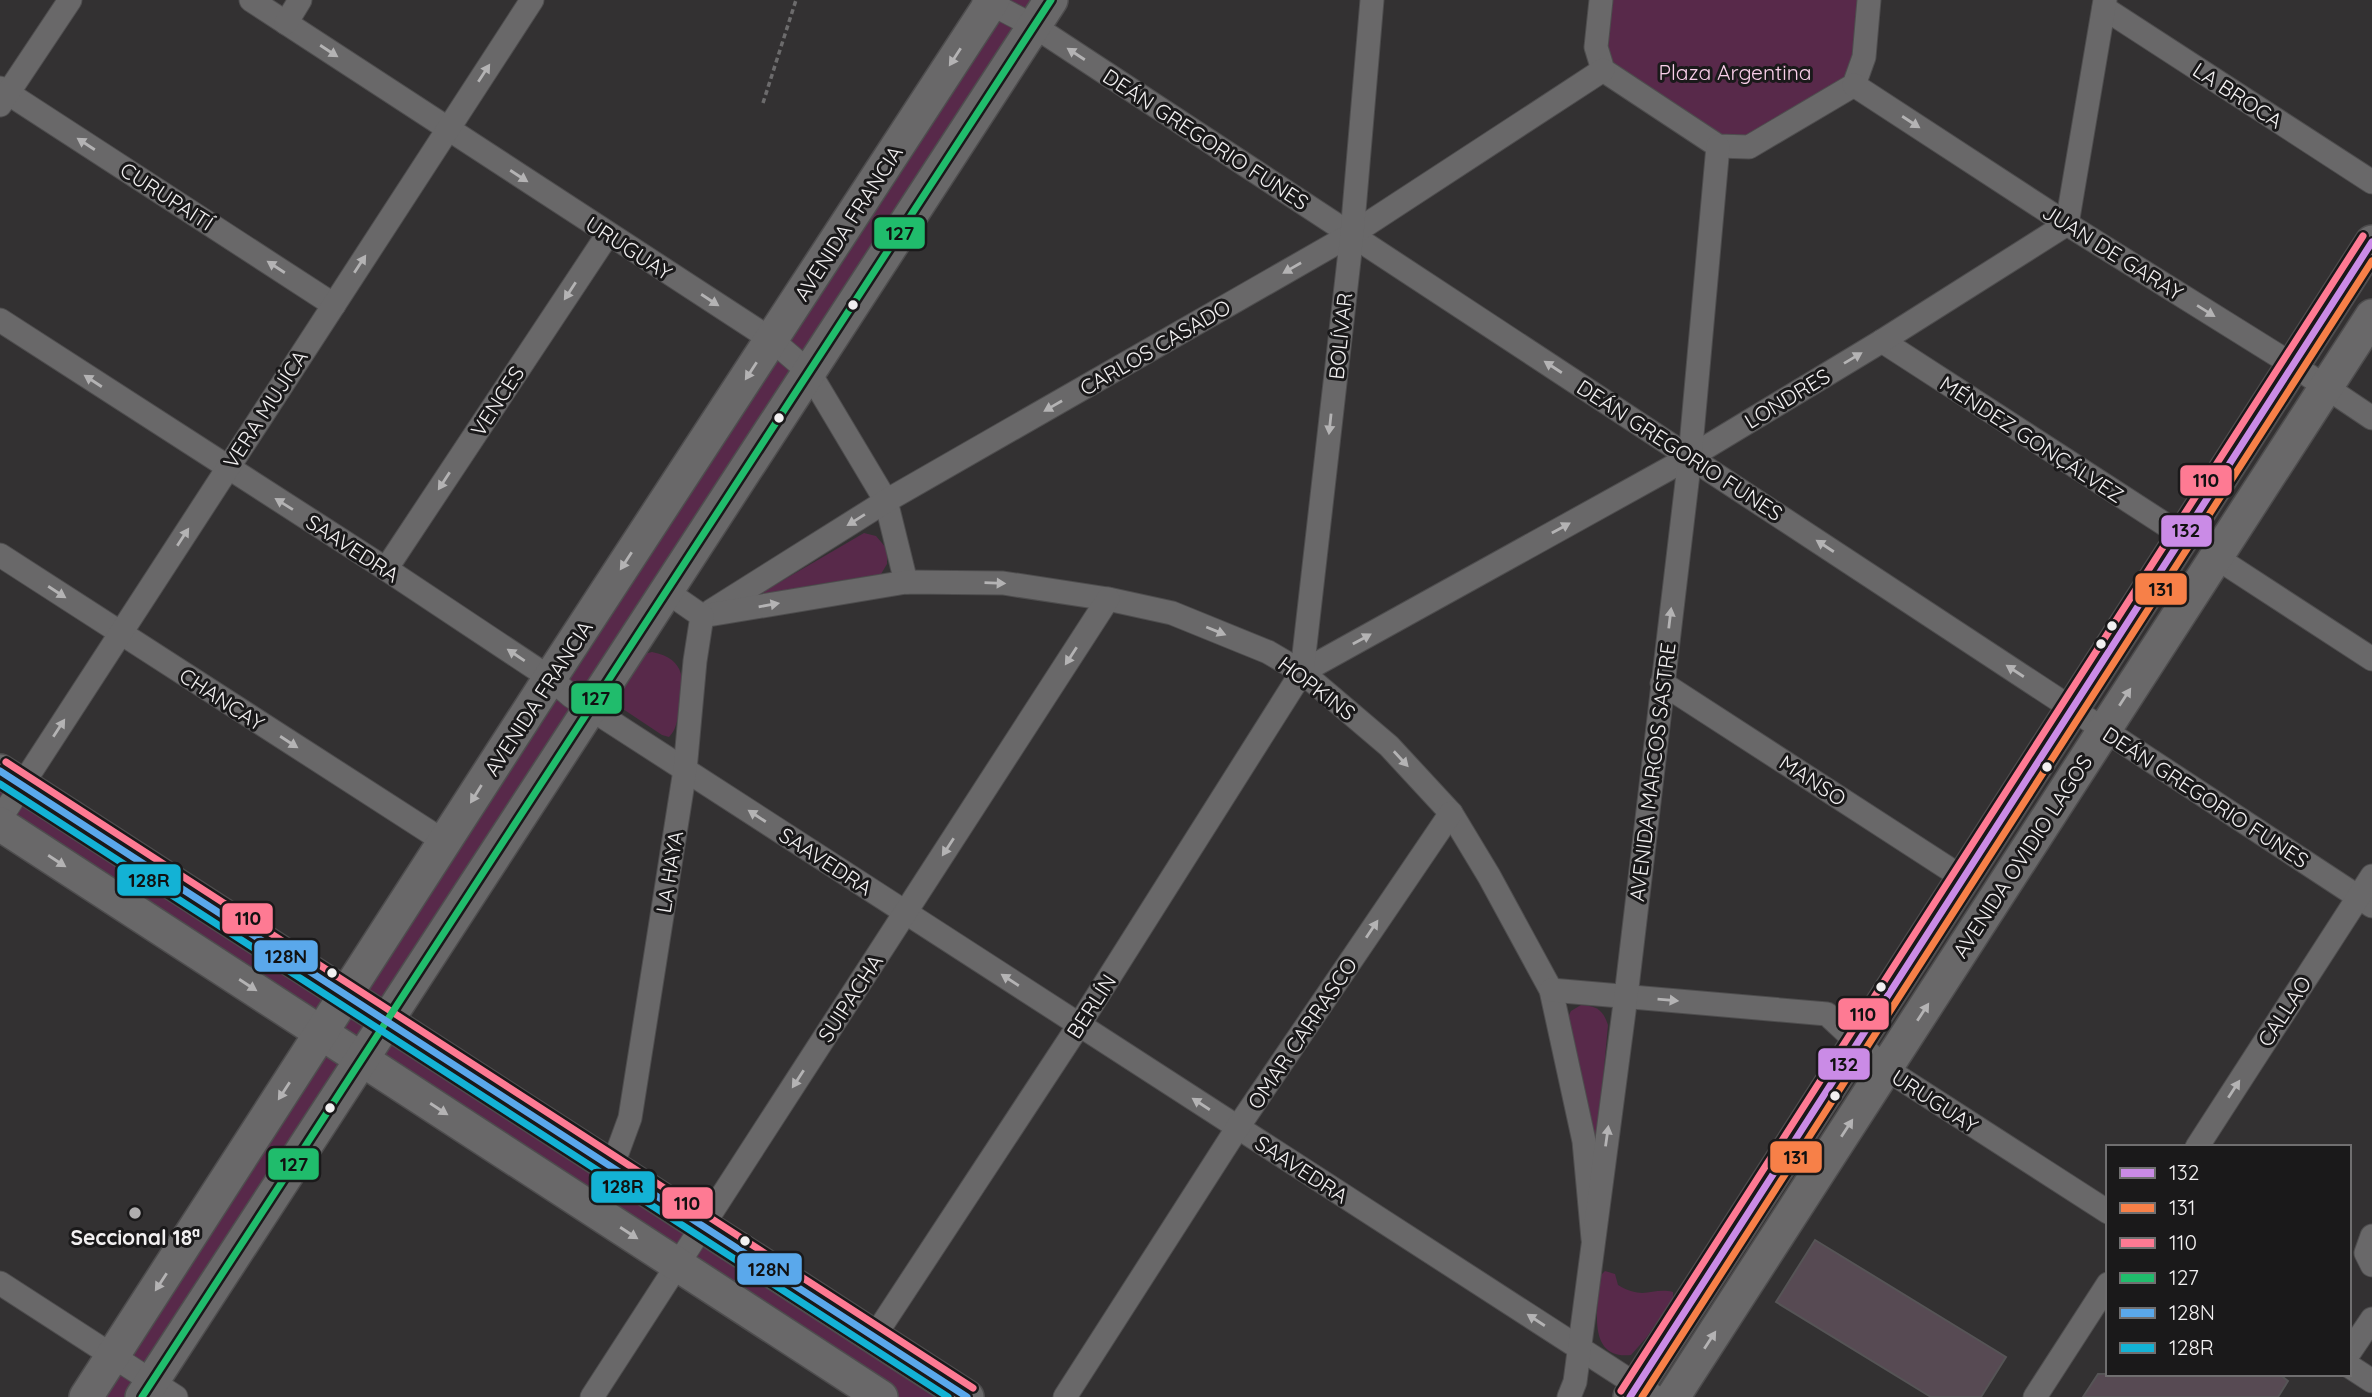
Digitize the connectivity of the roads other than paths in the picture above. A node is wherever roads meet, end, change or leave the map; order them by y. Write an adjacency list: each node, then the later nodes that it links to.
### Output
1 (69, 0): 14 (street)
2 (251, 0): 11 (street, URUGUAY)
3 (300, 0): 11 (street)
4 (532, 0): 15 (street, VERA MUJÍCA, one-way to 4)
5 (1372, 0): 20 (street, BOLÍVAR)
6 (1601, 0): 12 (street)
7 (1869, 0): 13 (street)
8 (989, 1): 10 (street, DEÁN GREGORIO FUNES); 25 (main road, AVENIDA FRANCIA, one-way to 25)
9 (2104, 4): 17 (street, LA BROCA); 18 (street)
10 (1043, 13): 20 (street, DEÁN GREGORIO FUNES, one-way to 10); 28 (main road)
11 (286, 23): 15 (street, URUGUAY, one-way to 15)
12 (1603, 70): 16 (street); 20 (street, CARLOS CASADO)
13 (1854, 85): 16 (street); 18 (street, JUAN DE GARAY, one-way to 18)
14 (3, 95): 22 (street, CURUPAITÍ, one-way to 14)
15 (448, 128): 19 (street, URUGUAY, one-way to 19); 22 (street, VERA MUJÍCA, one-way to 15)
16 (1717, 146): 31 (street, AVENIDA MARCOS SASTRE)
17 (2372, 182)
18 (2067, 224): 26 (street, LONDRES); 27 (street, JUAN DE GARAY, one-way to 27)
19 (608, 234): 25 (street, URUGUAY, one-way to 25); 37 (street, VENCES, one-way to 37)
20 (1352, 234): 31 (street, DEÁN GREGORIO FUNES, one-way to 20); 33 (street, CARLOS CASADO, one-way to 33); 44 (street, BOLÍVAR, one-way to 44)
21 (2372, 242): 27 (main road, AVENIDA OVIDIO LAGOS)
22 (334, 304): 32 (street, VERA MUJÍCA)
23 (2372, 316): 29 (main road, AVENIDA OVIDIO LAGOS)
24 (0, 320): 32 (street, SAAVEDRA, one-way to 24)
25 (772, 340): 28 (street, URUGUAY); 45 (main road, AVENIDA FRANCIA, one-way to 45)
26 (1882, 341): 31 (street, LONDRES, one-way to 26); 34 (street, MÉNDEZ GONÇÁLVEZ)
27 (2293, 365): 29 (street, JUAN DE GARAY); 34 (main road, AVENIDA OVIDIO LAGOS)
28 (809, 372): 33 (street, URUGUAY); 39 (main road)
29 (2326, 388): 30 (street, JUAN DE GARAY); 36 (main road, AVENIDA OVIDIO LAGOS)
30 (2372, 418)
31 (1690, 457): 44 (street, LONDRES, one-way to 31); 46 (street, AVENIDA MARCOS SASTRE, one-way to 31); 48 (street, DEÁN GREGORIO FUNES, one-way to 31)
32 (227, 468): 37 (street, SAAVEDRA, one-way to 32); 42 (street, VERA MUJÍCA, one-way to 32)
33 (886, 501): 38 (street, URUGUAY); 41 (street, CARLOS CASADO, one-way to 41)
34 (2183, 536): 48 (main road, AVENIDA OVIDIO LAGOS)
35 (0, 555): 42 (street, CHANCAY, one-way to 42)
36 (2217, 558): 43 (street); 49 (main road, AVENIDA OVIDIO LAGOS, one-way to 36)
37 (386, 569): 45 (street, SAAVEDRA, one-way to 37)
38 (906, 582): 40 (street, HOPKINS, one-way to 40); 41 (street, HOPKINS, one-way to 38)
39 (666, 591): 41 (street); 47 (main road)
40 (1108, 599): 44 (street, HOPKINS, one-way to 44); 58 (street, SUIPACHA, one-way to 58)
41 (702, 616): 50 (street, LA HAYA)
42 (120, 634): 51 (street, VERA MUJÍCA, one-way to 42); 54 (street, CHANCAY, one-way to 54)
43 (2372, 659)
44 (1303, 672): 52 (street, HOPKINS, one-way to 52); 63 (street, BERLÍN)
45 (550, 678): 47 (street, SAAVEDRA); 54 (main road, AVENIDA FRANCIA, one-way to 54)
46 (1662, 682): 56 (street, MANSO); 61 (street, AVENIDA MARCOS SASTRE)
47 (590, 708): 50 (street, SAAVEDRA); 62 (main road)
48 (2072, 708): 49 (street, DEÁN GREGORIO FUNES); 56 (main road, AVENIDA OVIDIO LAGOS)
49 (2103, 729): 57 (street, DEÁN GREGORIO FUNES); 67 (main road, AVENIDA OVIDIO LAGOS, one-way to 49)
50 (685, 770): 58 (street, SAAVEDRA, one-way to 50); 70 (street, LA HAYA)
51 (11, 778): 53 (street, VERA MUJÍCA); 60 (main road)
52 (1451, 813): 59 (street, HOPKINS); 68 (street, OMAR CARRASCO, one-way to 52)
53 (0, 822): 64 (main road, one-way to 64)
54 (445, 842): 60 (main road, AVENIDA FRANCIA)
55 (2372, 876): 57 (street, CALLAO)
56 (1963, 878): 65 (main road, AVENIDA OVIDIO LAGOS)
57 (2365, 901): 69 (street, CALLAO, one-way to 57)
58 (906, 912): 63 (street, SAAVEDRA, one-way to 58); 72 (street, SUIPACHA, one-way to 72)
59 (1551, 990): 61 (street, URUGUAY); 74 (street, HOPKINS)
60 (346, 995): 62 (main road); 64 (main road, AVENIDA FRANCIA)
61 (1626, 996): 65 (street, URUGUAY, one-way to 65); 74 (street, AVENIDA MARCOS SASTRE, one-way to 61)
62 (386, 1021): 66 (main road); 70 (main road)
63 (1079, 1025): 68 (street, SAAVEDRA, one-way to 63); 80 (street, BERLÍN)
64 (321, 1033): 66 (main road); 83 (main road, AVENIDA FRANCIA, one-way to 83)
65 (1858, 1043): 67 (street, URUGUAY); 87 (main road, AVENIDA OVIDIO LAGOS)
66 (362, 1060): 75 (main road, one-way to 75); 86 (main road)
67 (1886, 1069): 71 (street, URUGUAY); 94 (main road, AVENIDA OVIDIO LAGOS, one-way to 67)
68 (1238, 1128): 81 (street, SAAVEDRA, one-way to 68); 92 (street, OMAR CARRASCO)
69 (2198, 1145)
70 (612, 1167): 72 (main road)
71 (2106, 1211)
72 (703, 1226): 75 (street, SUIPACHA); 80 (main road)
73 (2372, 1236): 76 (street)
74 (1593, 1239): 81 (street, AVENIDA MARCOS SASTRE)
75 (678, 1265): 89 (street, SUIPACHA); 90 (main road)
76 (2372, 1265)
77 (0, 1283): 83 (street)
78 (2106, 1287): 95 (street)
79 (2372, 1320): 82 (street)
80 (874, 1337): 91 (main road)
81 (1579, 1348): 87 (street, SAAVEDRA); 93 (street, AVENIDA MARCOS SASTRE)
82 (2351, 1350)
83 (112, 1356): 86 (street); 88 (main road, AVENIDA FRANCIA)
84 (2351, 1367): 85 (street)
85 (2372, 1381)
86 (156, 1392)
87 (1641, 1393)
88 (86, 1397)
89 (592, 1397)
90 (881, 1397)
91 (967, 1397)
92 (1065, 1397)
93 (1570, 1397)
94 (1673, 1397)
95 (2035, 1397)

